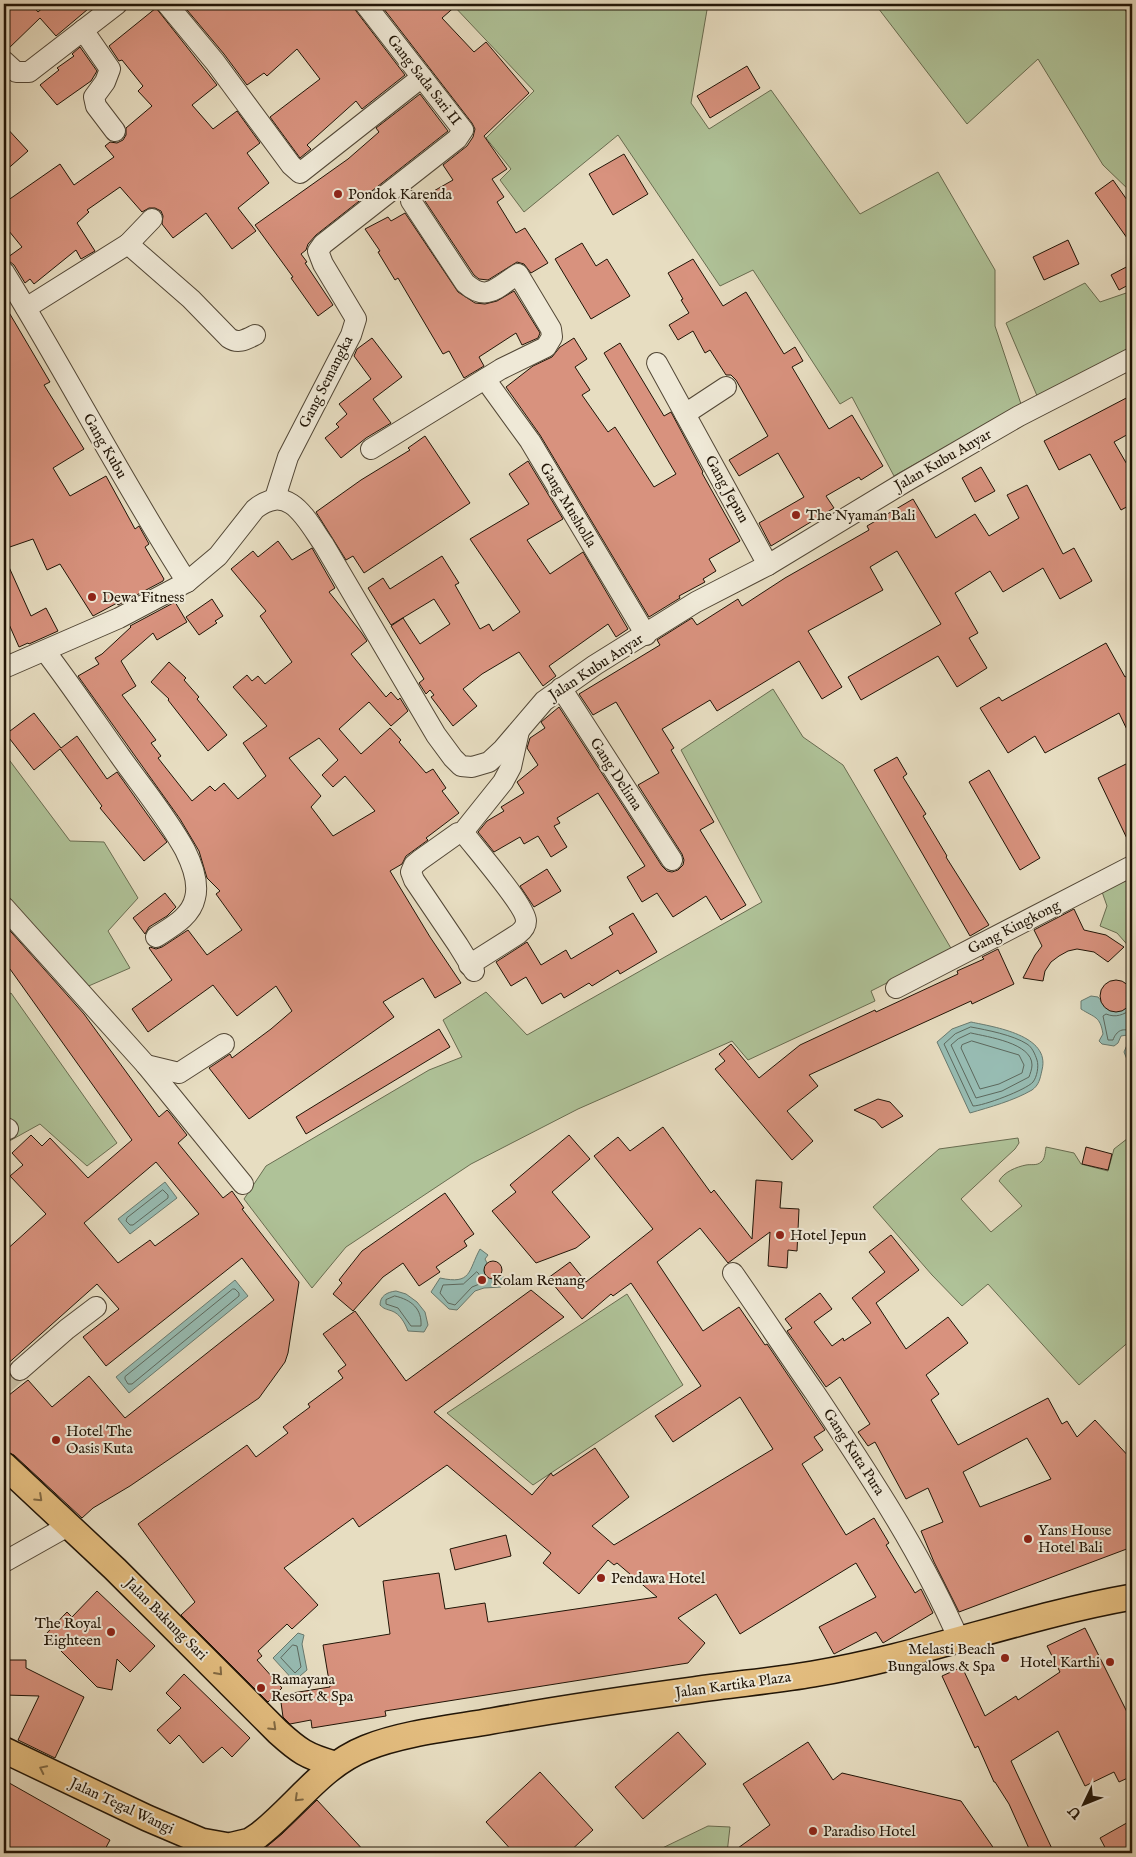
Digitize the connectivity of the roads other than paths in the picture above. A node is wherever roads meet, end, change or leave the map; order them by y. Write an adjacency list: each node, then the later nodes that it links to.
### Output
1 (117, 4): 4 (street)
2 (167, 4): 6 (street)
3 (365, 4): 6 (street, Gang Sada Sari II)
4 (83, 30): 5 (street); 7 (street)
5 (4, 61)
6 (422, 77): 8 (street, Gang Sada Sari II)
7 (115, 131)
8 (462, 132): 21 (street, Gang Semangka)
9 (411, 201): 17 (street)
10 (152, 218): 11 (street)
11 (128, 244): 13 (street); 14 (street)
12 (4, 272): 13 (street, Gang Kubu)
13 (26, 308): 23 (street, Gang Kubu)
14 (255, 335)
15 (1132, 358): 22 (street, Jalan Kubu Anyar)
16 (657, 363): 19 (street, Gang Jepun)
17 (485, 379): 20 (street); 24 (street, Gang Musholla)
18 (726, 387): 19 (street)
19 (685, 414): 22 (street, Gang Jepun)
20 (371, 449)
21 (275, 498): 23 (street); 28 (street, Jalan Kubu Anyar)
22 (768, 565): 24 (street, Jalan Kubu Anyar)
23 (188, 582): 25 (street)
24 (646, 635): 27 (street, Jalan Kubu Anyar)
25 (45, 651): 26 (street); 33 (street)
26 (4, 668)
27 (561, 688): 28 (street, Jalan Kubu Anyar); 30 (street, Gang Delima)
28 (520, 728): 29 (street)
29 (463, 832): 29 (street)
30 (672, 860)
31 (1132, 866): 34 (street, Gang Kingkong)
32 (4, 907): 36 (street)
33 (156, 937)
34 (896, 988)
35 (224, 1044): 36 (street)
36 (146, 1065): 37 (street)
37 (243, 1184)
38 (733, 1274): 45 (street, Gang Kuta Pura)
39 (96, 1307): 40 (street)
40 (20, 1370)
41 (4, 1464): 42 (main road, Jalan Bakung Sari, one-way to 42)
42 (68, 1526): 43 (street); 47 (main road, Jalan Bakung Sari, one-way to 47)
43 (4, 1562)
44 (1132, 1597): 45 (main road, Jalan Kartika Plaza)
45 (959, 1640): 47 (main road, Jalan Kartika Plaza)
46 (4, 1750): 48 (main road, Jalan Tegal Wangi, one-way to 46)
47 (334, 1764): 48 (main road, Jalan Tegal Wangi, one-way to 48)
48 (241, 1848)

